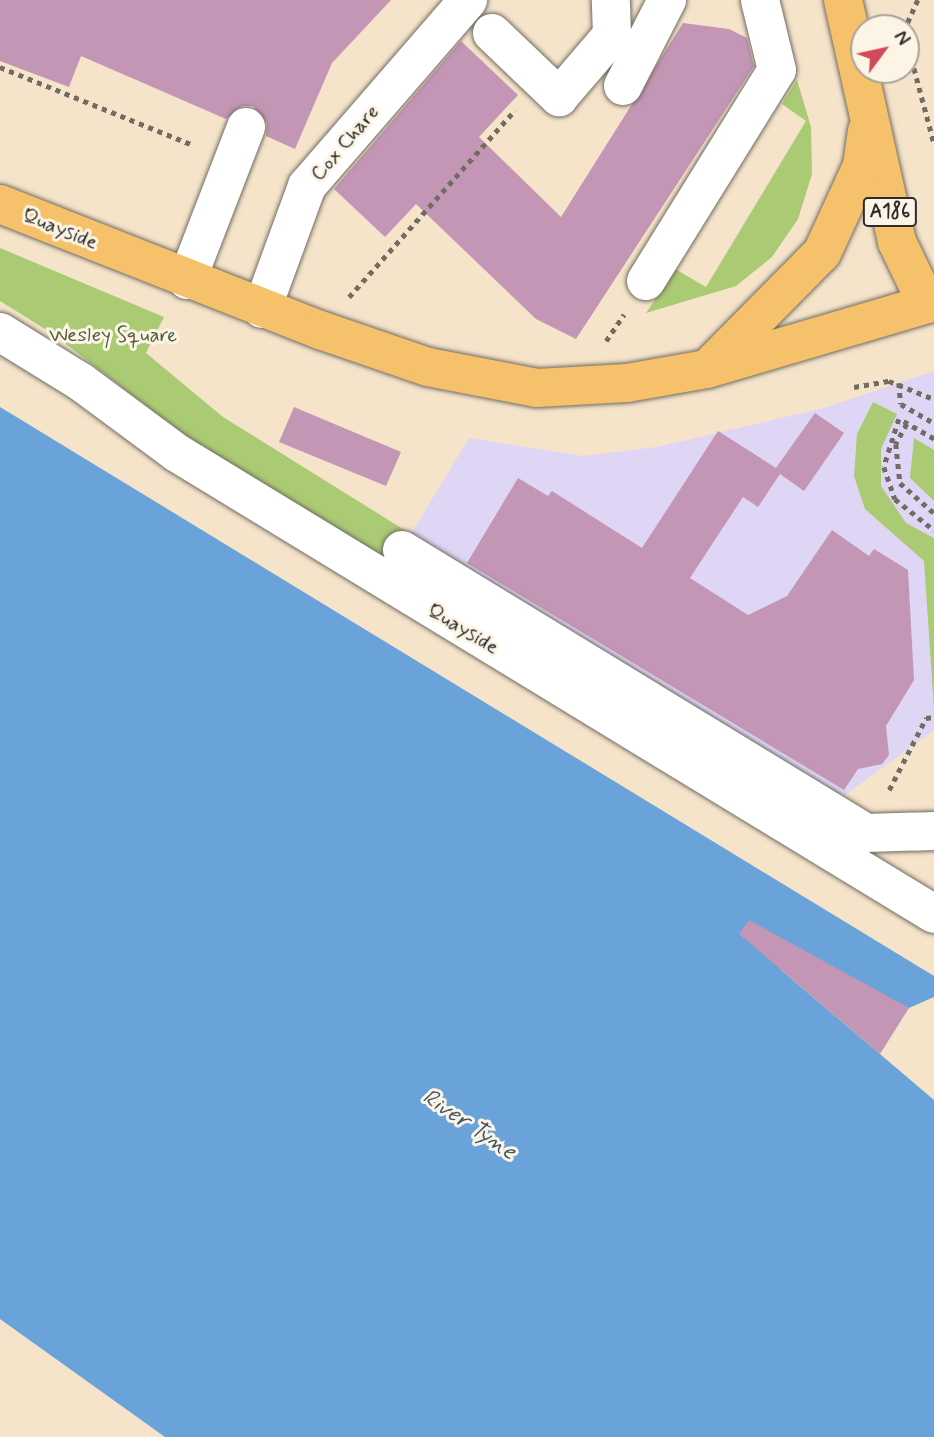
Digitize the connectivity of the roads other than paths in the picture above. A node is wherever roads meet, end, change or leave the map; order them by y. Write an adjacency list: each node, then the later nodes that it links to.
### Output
1 (468, 0): 16 (street, Cox Chare)
2 (611, 0): 7 (street)
3 (667, 0): 9 (street)
4 (760, 0): 14 (street)
5 (843, 0): 6 (main road, A186)
6 (850, 32)
7 (492, 33)
8 (862, 84): 10 (main road, A186)
9 (623, 86)
10 (869, 116): 15 (main road, A186); 18 (main road)
11 (239, 144): 13 (street)
12 (0, 204): 13 (main road, Quayside)
13 (187, 280): 16 (main road, Quayside)
14 (646, 281)
15 (932, 306): 18 (main road, Quayside)
16 (262, 309): 18 (main road, Quayside)
17 (0, 332): 21 (street, Quayside)
18 (707, 369)
19 (402, 550): 20 (street, Quayside)
20 (934, 831)
21 (934, 914)

